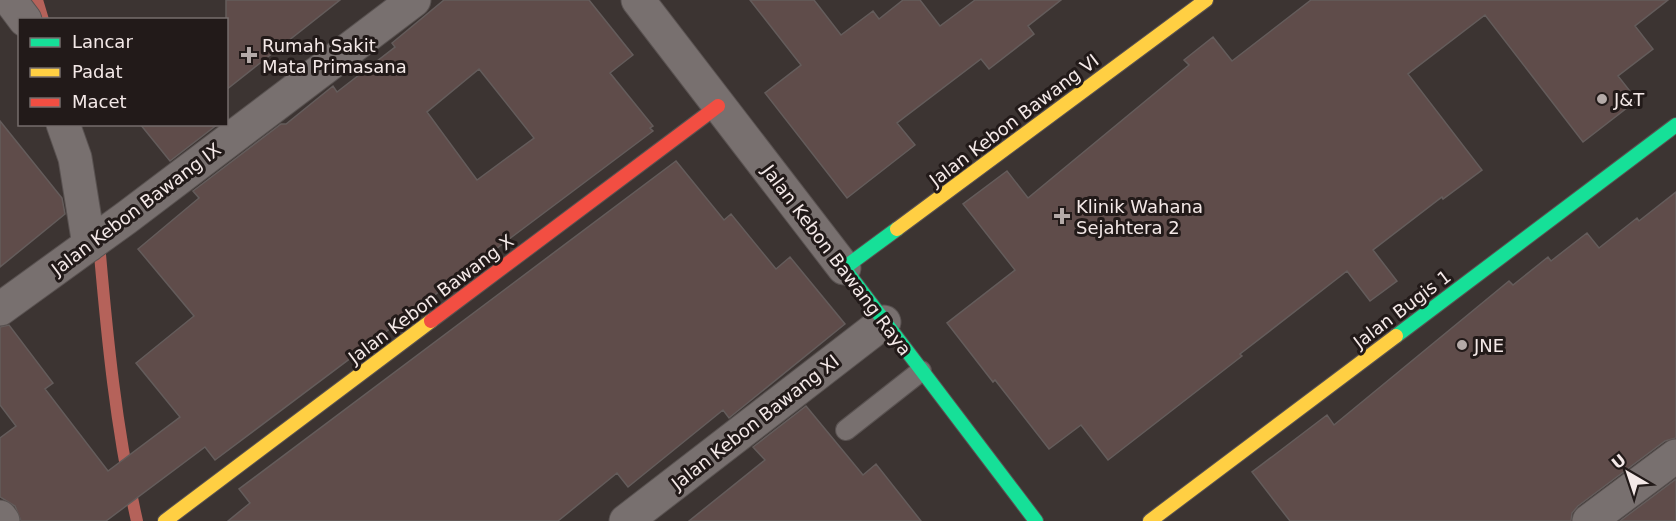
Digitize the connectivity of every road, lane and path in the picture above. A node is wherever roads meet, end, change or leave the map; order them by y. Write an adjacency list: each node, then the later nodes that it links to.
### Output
1 (10, 0): 5 (street)
2 (414, 0): 9 (street, Jalan Kebon Bawang IX)
3 (638, 0): 6 (street, Jalan Kebon Bawang Raya)
4 (1206, 0): 10 (street, Jalan Kebon Bawang VI)
5 (24, 18)
6 (718, 106): 10 (street, Jalan Kebon Bawang Raya); 18 (street, Jalan Kebon Bawang X)
7 (1676, 125): 21 (street, Jalan Bugis 1)
8 (64, 126): 9 (street)
9 (90, 244): 11 (street, Jalan Kebon Bawang IX)
10 (844, 268): 12 (street, Jalan Kebon Bawang Raya)
11 (0, 309)
12 (884, 322): 13 (street, Jalan Kebon Bawang Raya); 19 (street, Jalan Kebon Bawang XI)
13 (921, 371): 14 (lane); 20 (street, Jalan Kebon Bawang Raya)
14 (846, 430)
15 (1676, 456): 22 (street)
16 (0, 517): 17 (street)
17 (3, 521)
18 (165, 521)
19 (626, 521)
20 (1036, 521)
21 (1150, 521)
22 (1589, 521)

